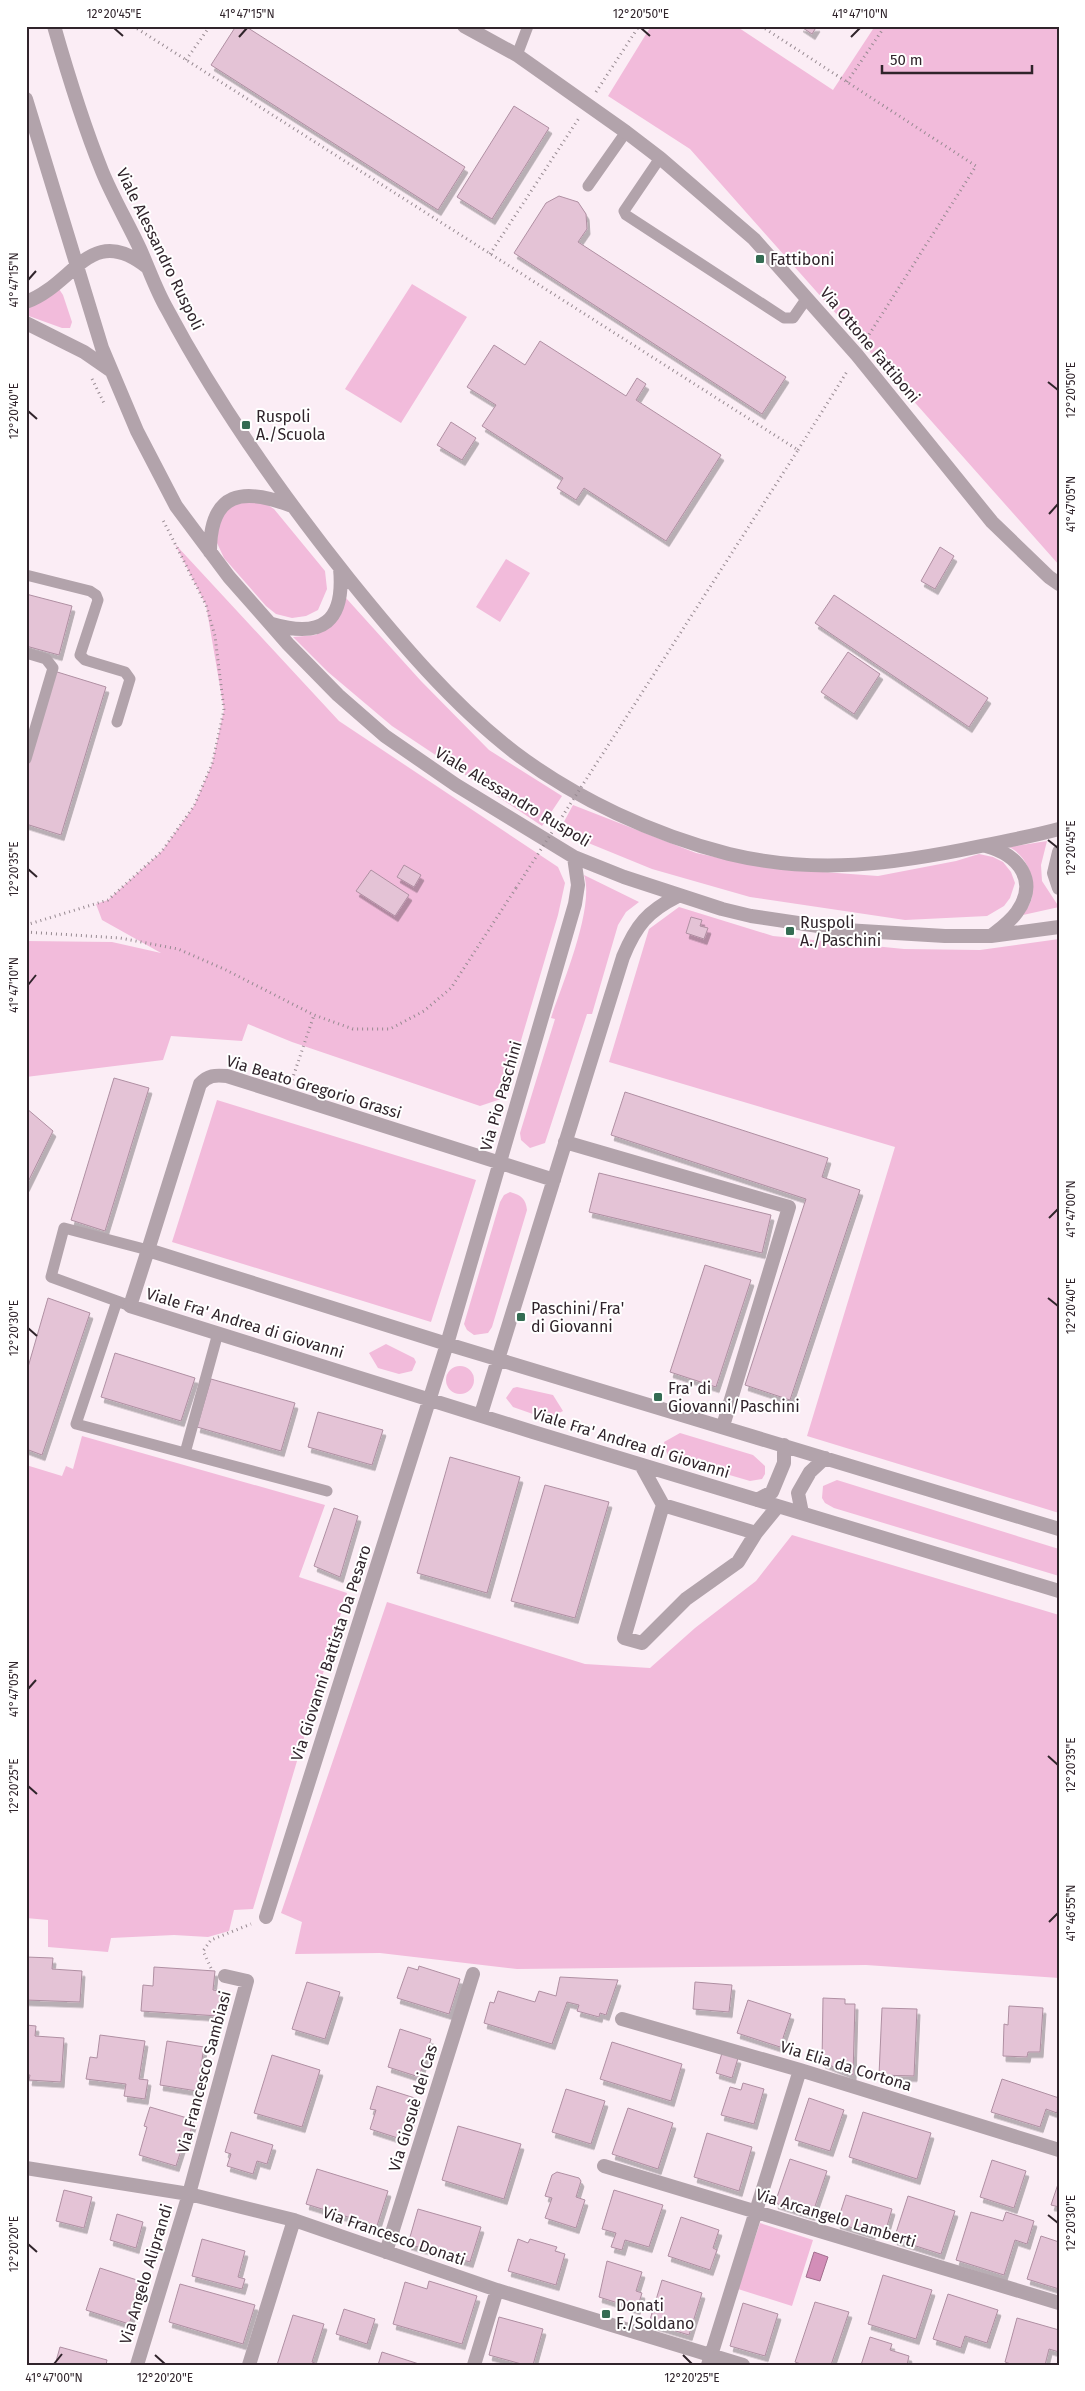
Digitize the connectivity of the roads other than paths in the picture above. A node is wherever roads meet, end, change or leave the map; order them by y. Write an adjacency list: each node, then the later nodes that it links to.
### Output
1 (54, 26): 10 (street, Viale Alessandro Ruspoli)
2 (464, 26): 4 (street, Via Ottone Fattiboni)
3 (528, 26): 4 (lane)
4 (517, 55): 6 (street, Via Ottone Fattiboni)
5 (26, 99): 9 (street, Viale Alessandro Ruspoli)
6 (626, 132): 7 (street, Via Ottone Fattiboni); 8 (lane)
7 (660, 158): 11 (street, Via Ottone Fattiboni); 11 (lane)
8 (588, 186)
9 (76, 267): 10 (street); 12 (street); 14 (street, Viale Alessandro Ruspoli)
10 (147, 267): 15 (street, Viale Alessandro Ruspoli)
11 (808, 298): 19 (street, Via Ottone Fattiboni)
12 (26, 302)
13 (26, 323): 14 (street)
14 (111, 371): 16 (street, Viale Alessandro Ruspoli)
15 (292, 506): 16 (street); 17 (street, Viale Alessandro Ruspoli)
16 (210, 552): 20 (street, Viale Alessandro Ruspoli)
17 (340, 567): 20 (street); 25 (street, Viale Alessandro Ruspoli)
18 (26, 575): 22 (lane)
19 (1059, 584)
20 (271, 624): 27 (street, Viale Alessandro Ruspoli)
21 (26, 653): 23 (lane)
22 (117, 722)
23 (26, 759)
24 (1059, 830): 25 (street, Viale Alessandro Ruspoli)
25 (985, 846): 31 (street)
26 (1059, 852): 28 (street)
27 (574, 856): 29 (street, Viale Alessandro Ruspoli); 33 (street, Via Pio Paschini)
28 (1059, 888)
29 (678, 896): 31 (street, Viale Alessandro Ruspoli); 32 (street)
30 (1059, 927): 31 (street, Viale Alessandro Ruspoli)
31 (991, 936)
32 (565, 1142): 34 (street); 42 (street)
33 (499, 1163): 34 (street, Via Beato Gregorio Grassi); 35 (street, Via Beato Gregorio Grassi); 38 (street, Via Pio Paschini)
34 (554, 1180): 39 (street)
35 (148, 1250): 36 (street, Viale Fra' Andrea di Giovanni); 36 (lane); 38 (street)
36 (124, 1304): 37 (street, Viale Fra' Andrea di Giovanni); 44 (lane)
37 (218, 1333): 40 (street, Viale Fra' Andrea di Giovanni); 44 (lane)
38 (447, 1344): 39 (street); 40 (street, Via Pio Paschini)
39 (499, 1358): 41 (street); 42 (street)
40 (430, 1399): 41 (street, Viale Fra' Andrea di Giovanni); 55 (street, Via Giovanni Battista Da Pesaro)
41 (481, 1414): 46 (street, Viale Fra' Andrea di Giovanni)
42 (723, 1426): 43 (street)
43 (784, 1445): 45 (street); 48 (street)
44 (185, 1453): 47 (lane)
45 (825, 1458): 51 (street); 52 (street)
46 (641, 1465): 48 (street, Viale Fra' Andrea di Giovanni); 49 (street)
47 (327, 1491)
48 (757, 1500): 50 (street, Viale Fra' Andrea di Giovanni)
49 (662, 1505): 53 (street); 53 (street)
50 (778, 1506): 51 (street, Viale Fra' Andrea di Giovanni); 53 (street)
51 (802, 1513): 54 (street, Viale Fra' Andrea di Giovanni)
52 (1059, 1529)
53 (756, 1533)
54 (1059, 1590)
55 (266, 1917)
56 (473, 1974): 66 (street, Via Giosuè dei Cas)
57 (225, 1976): 63 (street, Via Francesco Sambiasi)
58 (622, 2019): 59 (street, Via Elia da Cortona)
59 (800, 2070): 60 (street, Via Elia da Cortona); 64 (street)
60 (1059, 2150)
61 (604, 2166): 64 (street, Via Arcangelo Lamberti)
62 (26, 2168): 63 (street, Via Francesco Donati)
63 (189, 2194): 65 (street, Via Francesco Donati); 70 (street, Via Angelo Aliprandi)
64 (756, 2212): 68 (street, Via Arcangelo Lamberti); 69 (street)
65 (294, 2220): 66 (street, Via Francesco Donati); 71 (street)
66 (386, 2252): 67 (street, Via Francesco Donati)
67 (497, 2290): 69 (street, Via Francesco Donati); 72 (street)
68 (1059, 2303)
69 (710, 2360): 73 (street, Via Francesco Donati)
70 (137, 2365)
71 (249, 2365)
72 (474, 2365)
73 (743, 2365)

